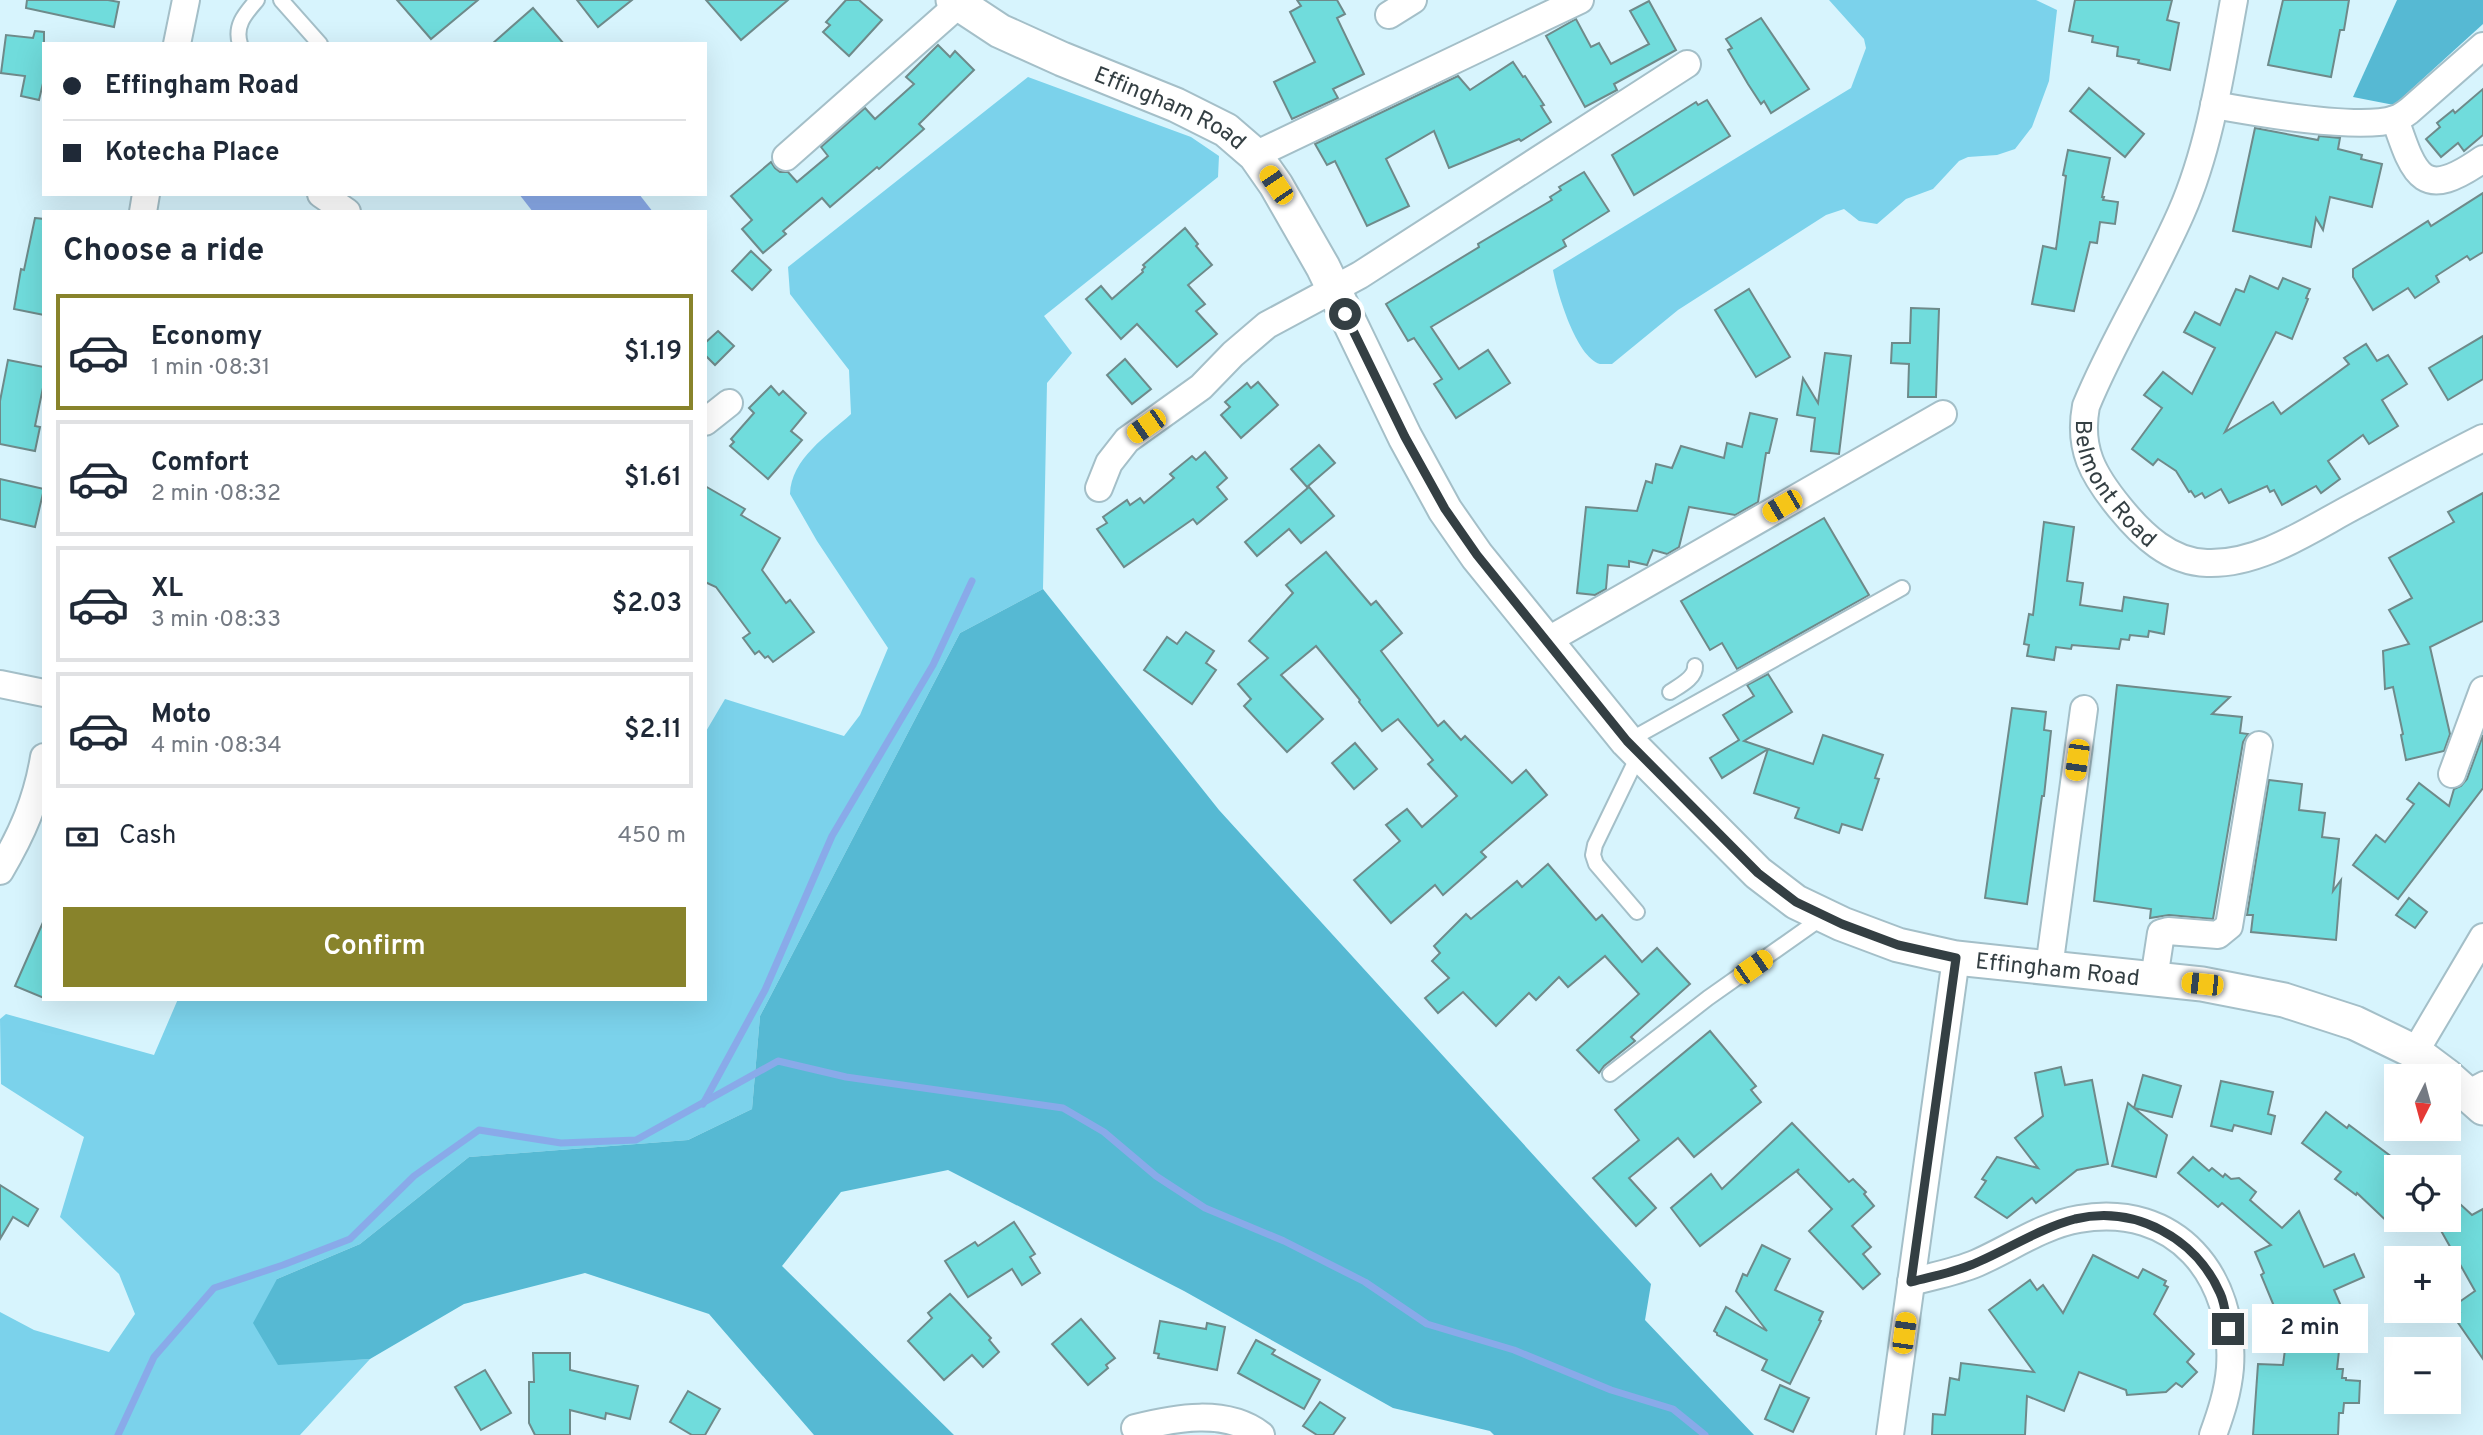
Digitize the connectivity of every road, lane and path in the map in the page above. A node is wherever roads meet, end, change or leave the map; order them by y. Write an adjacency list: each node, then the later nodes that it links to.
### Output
1 (186, 0): 9 (street)
2 (257, 0): 10 (lane)
3 (281, 0): 11 (lane)
4 (1413, 0): 8 (street)
5 (1580, 0): 16 (street)
6 (2234, 0): 14 (street, Belmont Road)
7 (956, 2): 16 (street, Effingham Road); 17 (street)
8 (1389, 15)
9 (177, 42)
10 (239, 42)
11 (318, 42)
12 (2483, 46): 15 (street)
13 (1687, 64): 21 (street)
14 (2214, 104): 15 (street); 25 (street, Belmont Road)
15 (2395, 119): 18 (street)
16 (1255, 155): 21 (street, Effingham Road)
17 (786, 157)
18 (2483, 159)
19 (324, 196): 20 (street)
20 (344, 210)
21 (1333, 289): 26 (street); 28 (street, Effingham Road)
22 (729, 402): 24 (street)
23 (1943, 414): 28 (street)
24 (707, 420)
25 (2483, 439)
26 (1099, 488)
27 (1902, 588): 36 (lane)
28 (1545, 642): 36 (street, Effingham Road)
29 (1695, 666): 32 (lane)
30 (0, 684): 33 (street)
31 (2483, 690): 38 (street)
32 (1670, 692)
33 (42, 693)
34 (2084, 709): 44 (street)
35 (2259, 746): 45 (street)
36 (1633, 748): 40 (lane); 41 (street, Effingham Road)
37 (42, 768): 39 (street)
38 (2452, 774)
39 (0, 870)
40 (1637, 912)
41 (1824, 916): 43 (street, Effingham Road); 47 (lane)
42 (2483, 937): 46 (street)
43 (1956, 958): 44 (street, Effingham Road); 49 (street)
44 (2049, 968): 45 (street, Effingham Road)
45 (2154, 979): 46 (street, Effingham Road)
46 (2415, 1052): 48 (street, Effingham Road)
47 (1610, 1074)
48 (2465, 1086)
49 (1911, 1282): 52 (street); 53 (street)
50 (1135, 1428): 51 (street)
51 (1261, 1435)
52 (1890, 1435)
53 (2213, 1435)

